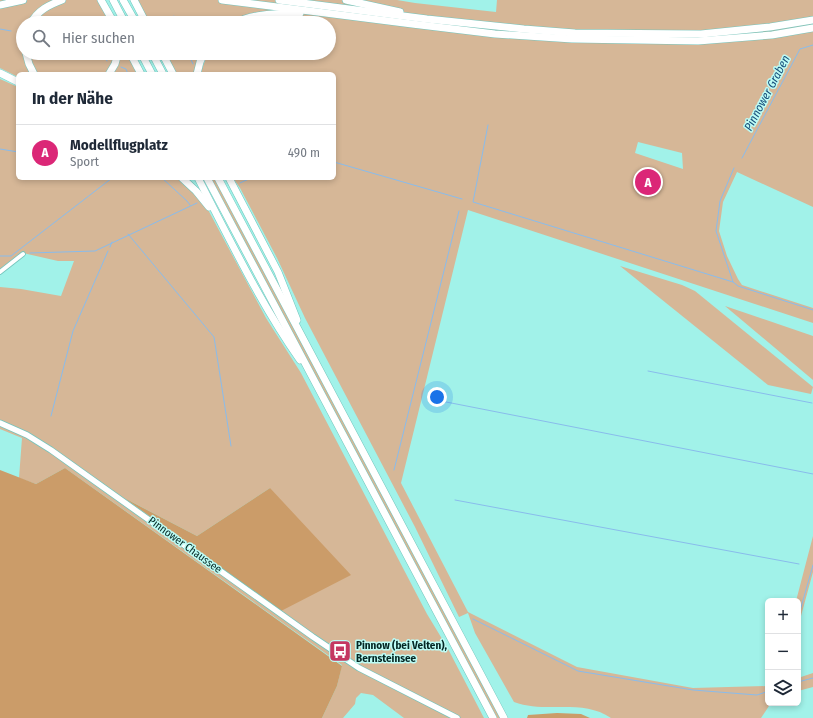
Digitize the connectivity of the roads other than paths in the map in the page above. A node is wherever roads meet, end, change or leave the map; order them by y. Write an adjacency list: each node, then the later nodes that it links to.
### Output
1 (23, 0): 10 (highway)
2 (62, 0): 12 (highway)
3 (101, 0): 13 (highway)
4 (112, 0): 14 (highway)
5 (124, 0): 15 (highway)
6 (134, 0): 16 (highway)
7 (222, 0): 11 (highway)
8 (279, 0): 18 (highway)
9 (346, 0): 18 (highway)
10 (0, 5)
11 (318, 12): 17 (highway); 20 (highway)
12 (36, 16)
13 (110, 16)
14 (121, 16)
15 (132, 16)
16 (142, 16)
17 (256, 16)
18 (427, 19): 19 (highway)
19 (813, 20)
20 (813, 28)
21 (28, 60): 28 (highway)
22 (116, 60): 29 (highway)
23 (134, 60): 30 (highway)
24 (145, 60): 31 (highway)
25 (156, 60): 32 (highway)
26 (166, 60): 33 (highway)
27 (202, 60): 34 (highway)
28 (33, 72)
29 (110, 72)
30 (141, 72)
31 (151, 72)
32 (162, 72)
33 (172, 72)
34 (198, 72)
35 (0, 74): 36 (highway)
36 (16, 81)
37 (184, 180): 43 (highway)
38 (199, 180): 43 (highway)
39 (208, 180): 46 (highway)
40 (219, 180): 45 (highway)
41 (230, 180): 45 (highway)
42 (23, 254): 44 (street)
43 (237, 254): 46 (highway)
44 (0, 272)
45 (306, 344): 50 (highway)
46 (318, 387): 49 (highway)
47 (0, 423): 48 (main road, Pinnower Chaussee)
48 (457, 718)
49 (493, 718)
50 (504, 718)

